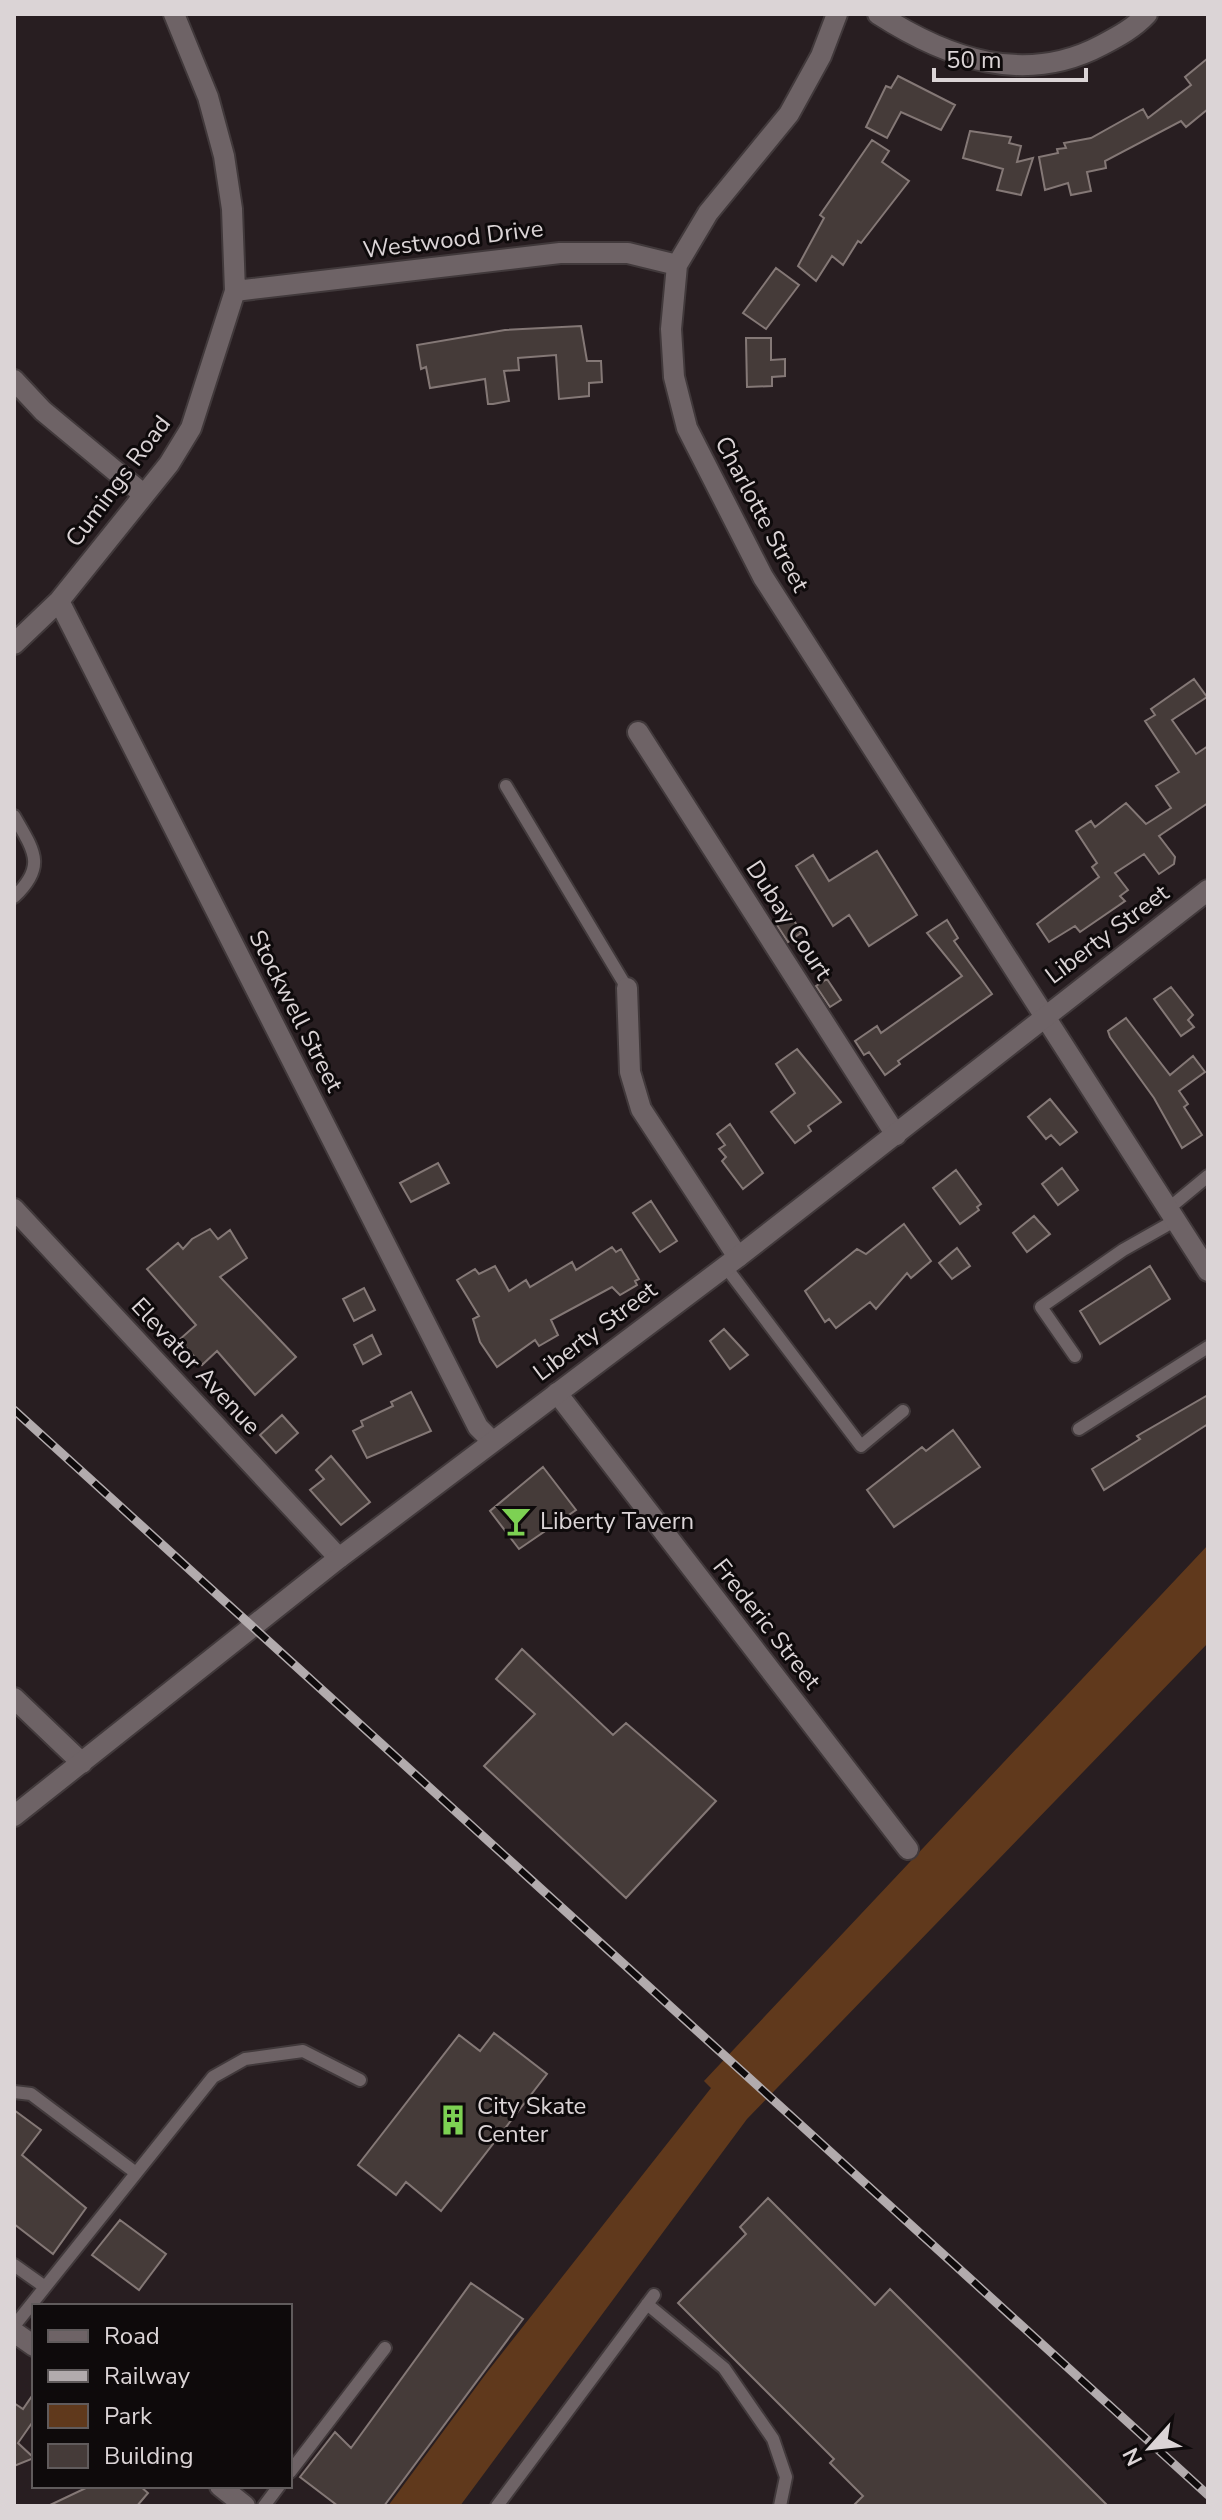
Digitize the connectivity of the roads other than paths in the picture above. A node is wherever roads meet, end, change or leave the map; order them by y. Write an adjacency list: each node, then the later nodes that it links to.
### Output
1 (174, 14): 6 (street, Cumings Road)
2 (837, 14): 5 (street, Charlotte Street)
3 (878, 14): 4 (street)
4 (1147, 14)
5 (677, 265): 6 (street, Westwood Drive); 17 (street, Charlotte Street)
6 (235, 291): 8 (street, Cumings Road)
7 (14, 380): 8 (street)
8 (143, 494): 9 (street, Cumings Road)
9 (59, 601): 10 (street, Cumings Road); 29 (street, Stockwell Street)
10 (14, 644)
11 (638, 732): 18 (street, Dubay Court)
12 (506, 786): 16 (lane)
13 (14, 816): 15 (lane)
14 (1208, 890): 17 (street, Liberty Street)
15 (14, 897)
16 (627, 988): 22 (street)
17 (1045, 1014): 18 (street, Liberty Street); 21 (street, Charlotte Street)
18 (896, 1135): 22 (street, Liberty Street)
19 (1208, 1176): 21 (lane)
20 (14, 1209): 30 (street, Elevator Avenue)
21 (1172, 1214): 23 (street, Charlotte Street); 25 (lane)
22 (732, 1262): 26 (street, Liberty Street); 27 (lane)
23 (1208, 1271)
24 (1208, 1347): 28 (lane)
25 (1075, 1356)
26 (557, 1393): 29 (street, Liberty Street); 34 (street, Frederic Street)
27 (903, 1411)
28 (1079, 1429)
29 (492, 1441): 30 (street, Liberty Street)
30 (339, 1558): 32 (street, Liberty Street)
31 (14, 1698): 32 (street)
32 (82, 1763): 33 (street, Liberty Street)
33 (14, 1816)
34 (908, 1849)
35 (360, 2080): 37 (lane)
36 (14, 2092): 37 (lane)
37 (136, 2173): 39 (lane)
38 (14, 2265): 39 (lane)
39 (45, 2287): 40 (lane)
40 (14, 2326)
41 (14, 2332): 42 (street)
42 (32, 2345)
43 (385, 2348): 44 (lane)
44 (292, 2469)
45 (222, 2488): 47 (street)
46 (278, 2488): 48 (lane)
47 (243, 2506)
48 (264, 2506)
49 (497, 2506): 50 (lane)
50 (780, 2506)

